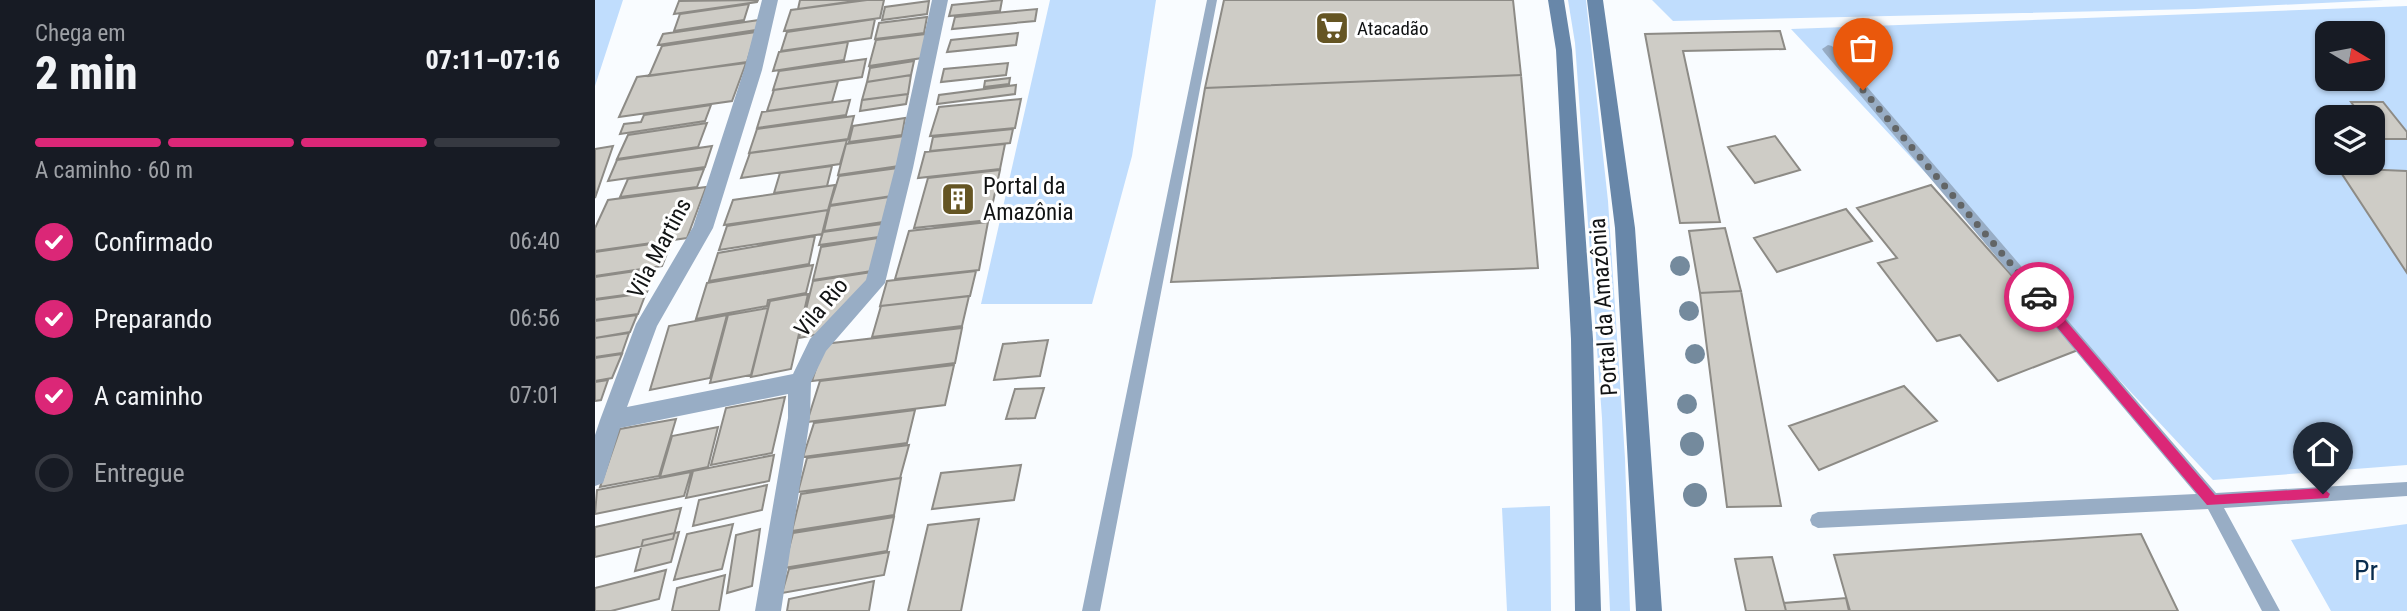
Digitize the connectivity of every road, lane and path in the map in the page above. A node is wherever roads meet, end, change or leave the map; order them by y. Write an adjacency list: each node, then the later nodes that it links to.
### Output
1 (770, 0): 8 (street, Vila Martins)
2 (940, 0): 7 (street, Vila Rio)
3 (1212, 0): 14 (lane)
4 (1556, 0): 15 (street, Portal da Amazônia)
5 (1595, 0): 16 (street, Portal da Amazônia)
6 (1828, 49): 11 (lane)
7 (800, 382): 8 (street); 13 (street, Vila Rio)
8 (611, 419): 9 (street, Vila Martins)
9 (595, 475)
10 (2407, 489): 11 (lane)
11 (2212, 501): 12 (lane); 17 (lane)
12 (1818, 520)
13 (768, 611)
14 (1091, 611)
15 (1588, 611)
16 (1649, 611)
17 (2271, 611)

